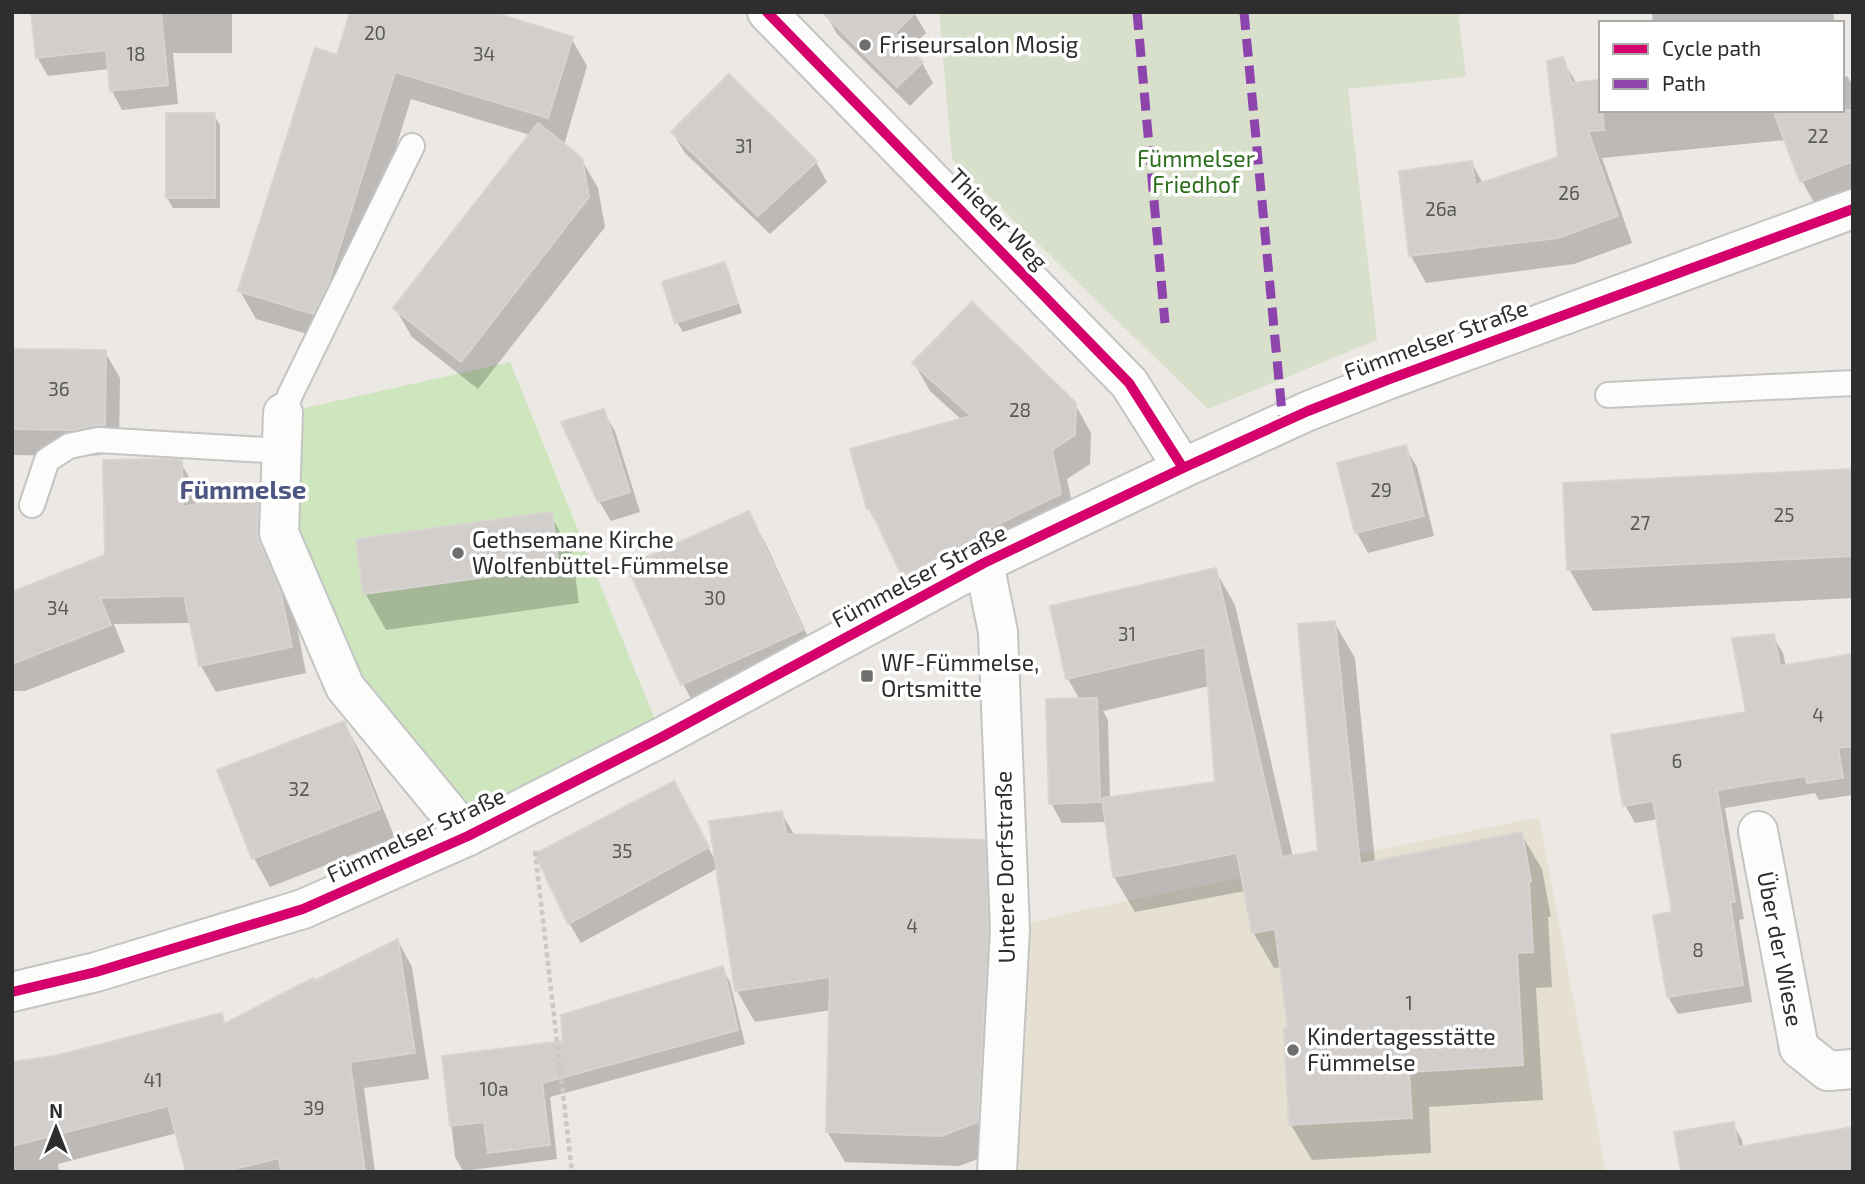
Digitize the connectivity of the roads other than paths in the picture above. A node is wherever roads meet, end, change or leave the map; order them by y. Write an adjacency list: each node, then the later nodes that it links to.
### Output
1 (767, 12): 8 (street, Thieder Weg)
2 (412, 146): 6 (lane)
3 (1853, 209): 8 (street, Fümmelser Straße)
4 (1853, 383): 5 (lane)
5 (1608, 394)
6 (283, 413): 7 (street, Fümmelser Straße)
7 (282, 451): 9 (lane); 12 (street, Fümmelser Straße)
8 (1183, 468): 10 (street, Fümmelser Straße)
9 (32, 505)
10 (984, 563): 12 (street, Fümmelser Straße); 15 (street, Untere Dorfstraße)
11 (1758, 831): 14 (street, Über der Wiese)
12 (468, 836): 13 (street, Fümmelser Straße)
13 (12, 992)
14 (1853, 1069)
15 (997, 1172)

